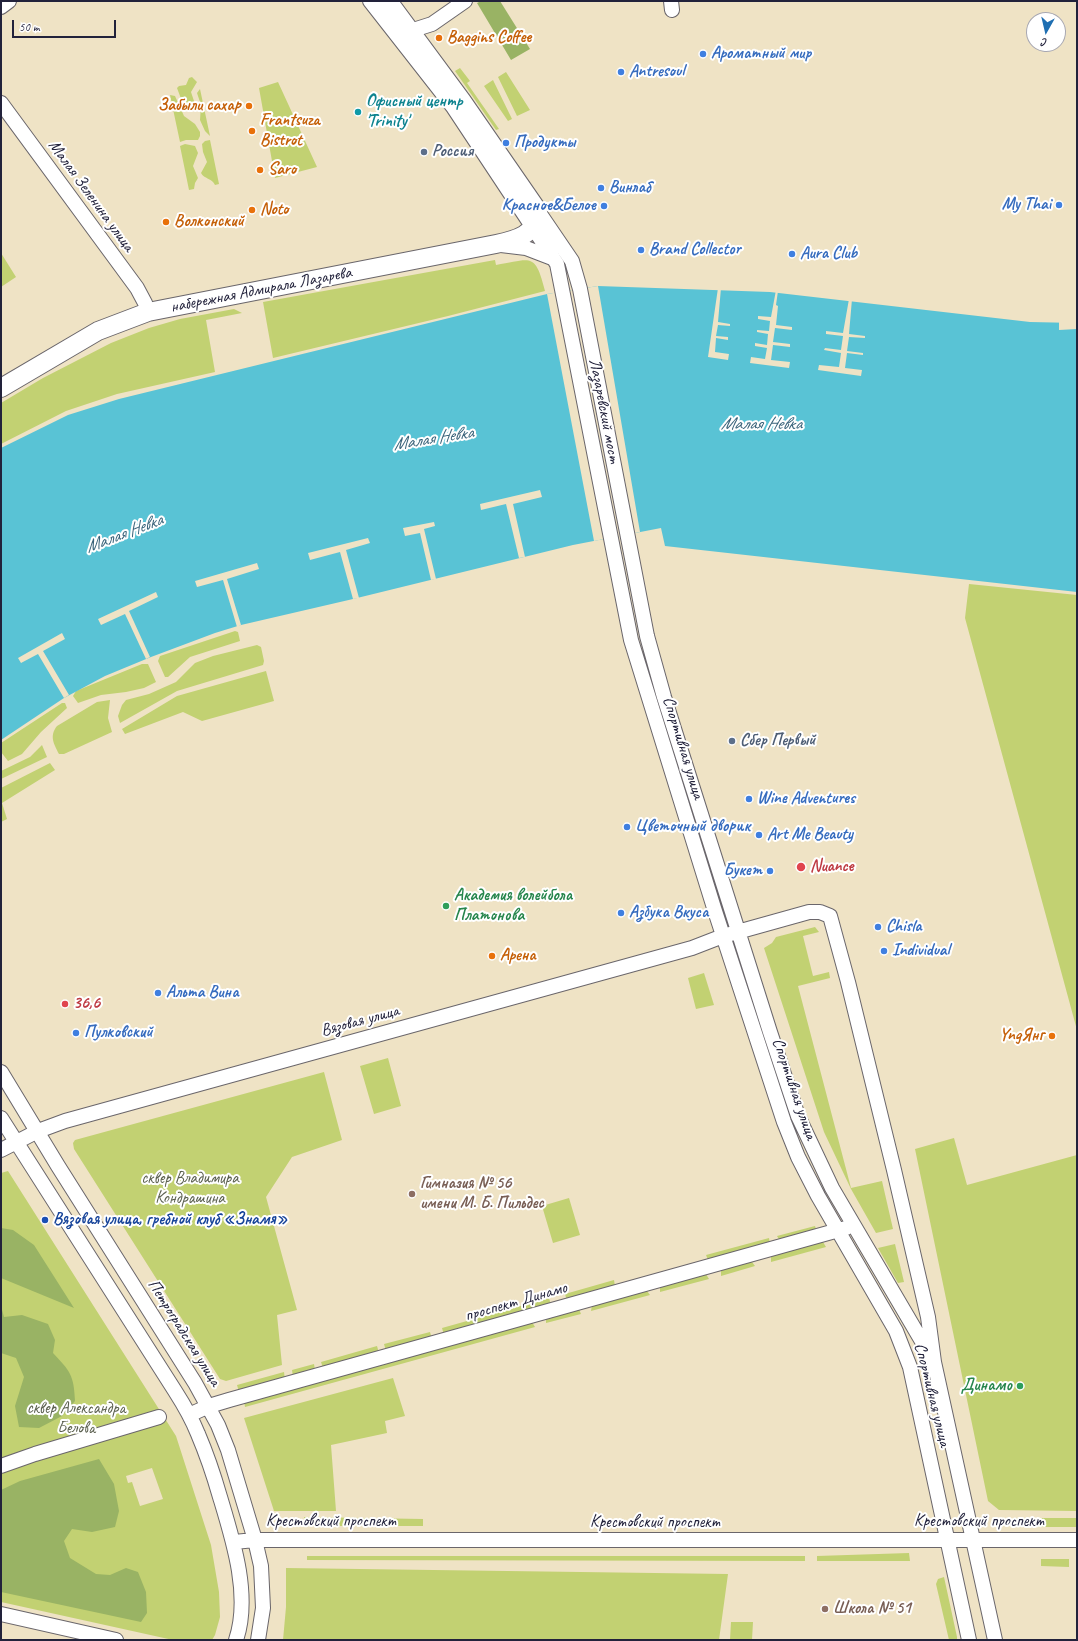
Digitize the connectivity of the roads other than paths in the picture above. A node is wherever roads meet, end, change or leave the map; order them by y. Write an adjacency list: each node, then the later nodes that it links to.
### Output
1 (9, 1): 5 (street)
2 (370, 1): 9 (street)
3 (388, 1): 6 (main road)
4 (465, 1): 6 (street)
5 (1, 7)
6 (410, 31): 8 (main road)
7 (1, 103): 12 (street, Малая Зеленина улица)
8 (538, 211): 9 (main road); 14 (street, Лазаревский мост)
9 (532, 228): 10 (main road, набережная Адмирала Лазарева); 11 (street)
10 (496, 244): 11 (street); 12 (main road, набережная Адмирала Лазарева)
11 (552, 258): 15 (street, Лазаревский мост)
12 (148, 312): 13 (main road, набережная Адмирала Лазарева)
13 (1, 388)
14 (627, 534): 16 (street, Спортивная улица)
15 (610, 538): 16 (street, Спортивная улица)
16 (731, 934): 19 (street, Вязовая улица); 22 (street, Спортивная улица); 23 (street, Спортивная улица); 24 (street, Спортивная улица)
17 (1, 1072): 19 (street, Петроградская улица)
18 (1, 1118): 20 (street)
19 (38, 1131): 20 (street, Вязовая улица); 25 (street, Петроградская улица)
20 (16, 1142): 21 (street, Вязовая улица); 26 (street)
21 (1, 1150)
22 (853, 1225): 23 (street, проспект Динамо); 24 (street, Спортивная улица)
23 (838, 1231): 25 (street, проспект Динамо); 30 (street, Спортивная улица)
24 (934, 1362): 31 (street, Спортивная улица)
25 (209, 1406): 26 (street, проспект Динамо); 29 (street, Петроградская улица)
26 (189, 1415): 33 (street)
27 (159, 1417): 28 (street)
28 (1, 1466)
29 (255, 1540): 30 (street, Крестовский проспект); 33 (street, Крестовский проспект); 37 (street, Петроградская улица)
30 (946, 1540): 31 (street, Крестовский проспект); 38 (street, Спортивная улица)
31 (973, 1540): 32 (street, Крестовский проспект); 39 (street, Спортивная улица)
32 (1077, 1540)
33 (234, 1542): 36 (street)
34 (1, 1614): 35 (street)
35 (116, 1640)
36 (236, 1640)
37 (258, 1640)
38 (969, 1640)
39 (995, 1640)

